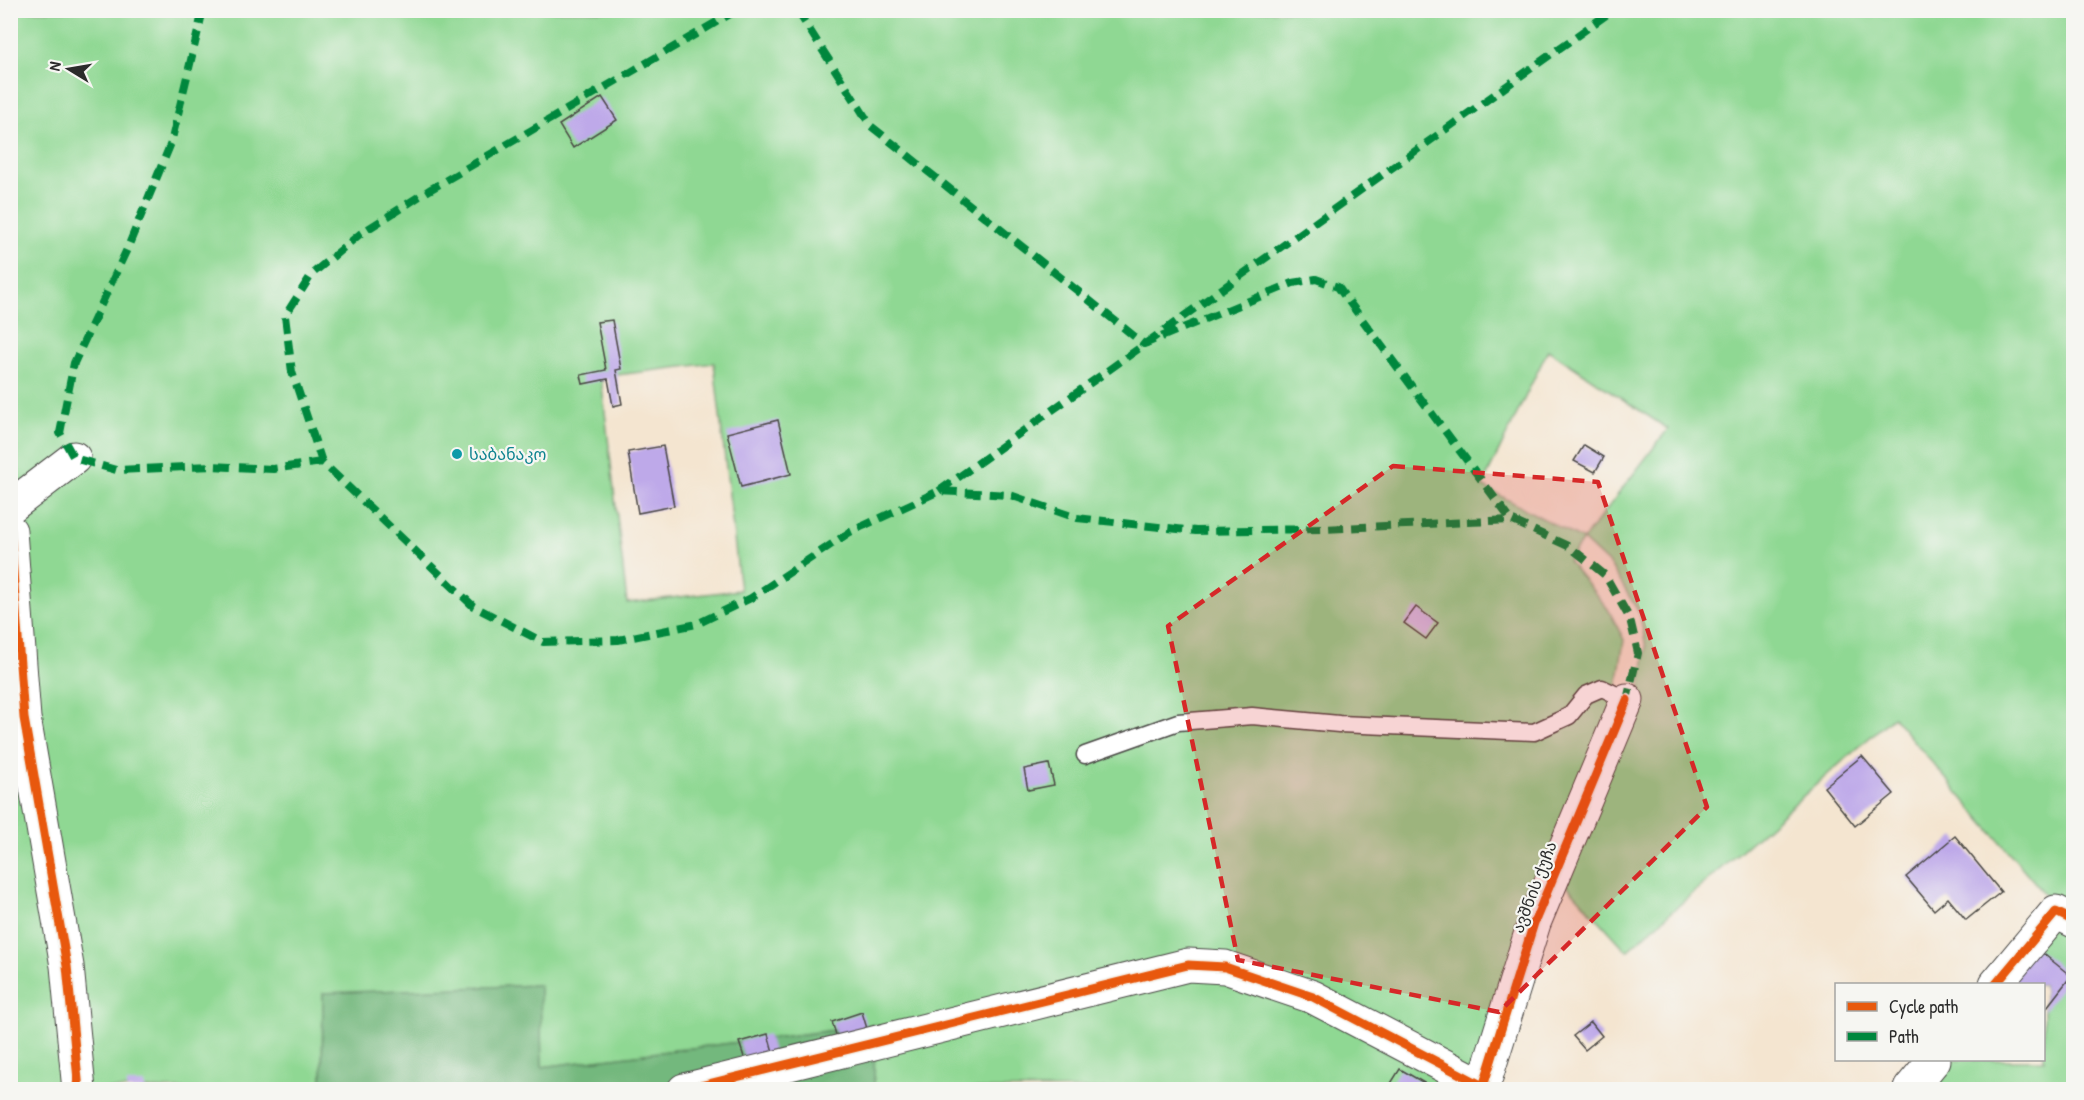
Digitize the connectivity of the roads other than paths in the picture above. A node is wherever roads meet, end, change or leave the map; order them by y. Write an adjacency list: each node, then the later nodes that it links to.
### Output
1 (74, 458): 2 (street)
2 (10, 507)
3 (10, 531): 10 (street)
4 (1627, 700): 5 (lane); 9 (street, ავშნის ქუჩა)
5 (1085, 755)
6 (2073, 921): 7 (street)
7 (1997, 983)
8 (1932, 1061): 12 (street)
9 (1482, 1088): 11 (street)
10 (79, 1089)
11 (684, 1089)
12 (1910, 1089)

